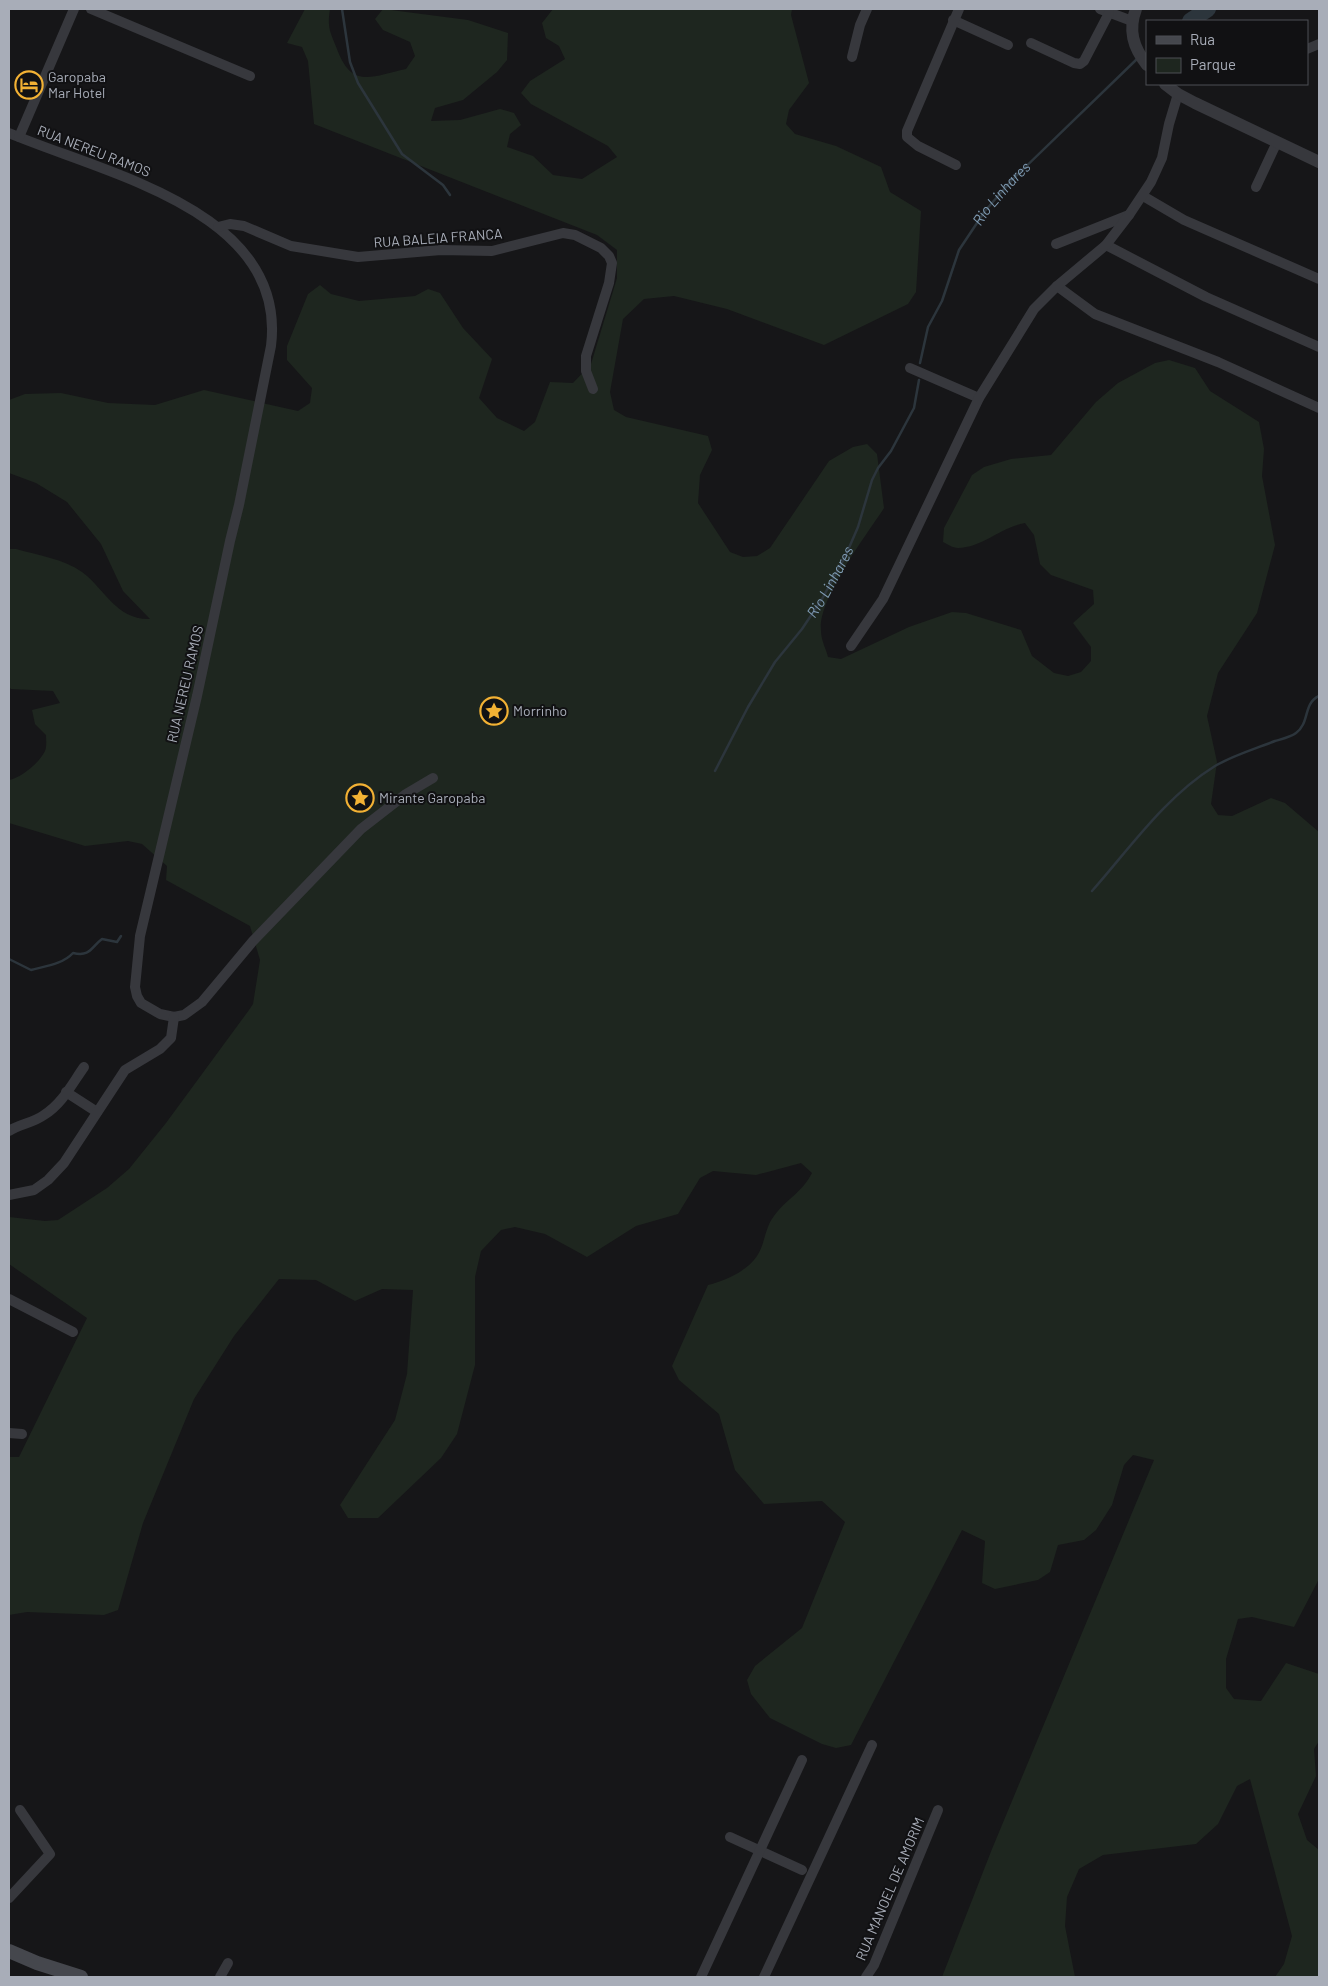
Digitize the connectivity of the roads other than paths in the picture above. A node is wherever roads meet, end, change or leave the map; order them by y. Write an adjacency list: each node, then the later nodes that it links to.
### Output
1 (74, 9): 16 (street)
2 (91, 9): 12 (street)
3 (867, 9): 10 (street)
4 (958, 9): 7 (street)
5 (1105, 11): 6 (street); 8 (street)
6 (1134, 15): 11 (street)
7 (953, 20): 9 (street); 19 (street)
8 (1031, 43)
9 (1008, 45)
10 (852, 57)
11 (1146, 62)
12 (250, 76)
13 (1165, 85): 14 (street)
14 (1178, 94): 17 (street); 21 (street)
15 (9, 133): 16 (street, RUA NEREU RAMOS)
16 (19, 137): 23 (street, RUA NEREU RAMOS)
17 (1277, 142): 18 (street); 20 (street)
18 (1319, 162)
19 (956, 165)
20 (1256, 188)
21 (1143, 196): 22 (street); 26 (street)
22 (1130, 215): 24 (street); 25 (street)
23 (218, 227): 30 (street, RUA BALEIA FRANCA); 35 (street, RUA NEREU RAMOS)
24 (1056, 244)
25 (1106, 245): 27 (street); 28 (street)
26 (1319, 279)
27 (1057, 286): 31 (street); 32 (street)
28 (1319, 347)
29 (910, 368): 31 (street)
30 (593, 389)
31 (979, 398): 33 (street)
32 (1319, 408)
33 (851, 646)
34 (433, 778): 35 (street)
35 (174, 1017): 38 (street)
36 (84, 1067): 37 (street)
37 (66, 1092): 38 (street); 39 (street)
38 (97, 1112): 40 (street)
39 (9, 1131)
40 (9, 1195)
41 (9, 1299): 42 (street)
42 (73, 1332)
43 (9, 1433): 44 (street)
44 (22, 1434)
45 (872, 1745): 58 (street)
46 (802, 1760): 50 (street)
47 (20, 1810): 52 (street)
48 (938, 1810): 59 (street, RUA MANOEL DE AMORIM)
49 (730, 1838): 50 (street)
50 (760, 1851): 51 (street); 57 (street)
51 (802, 1870)
52 (9, 1898)
53 (9, 1950): 55 (main road)
54 (228, 1963): 56 (street)
55 (81, 1977)
56 (220, 1977)
57 (701, 1977)
58 (764, 1977)
59 (866, 1977)

